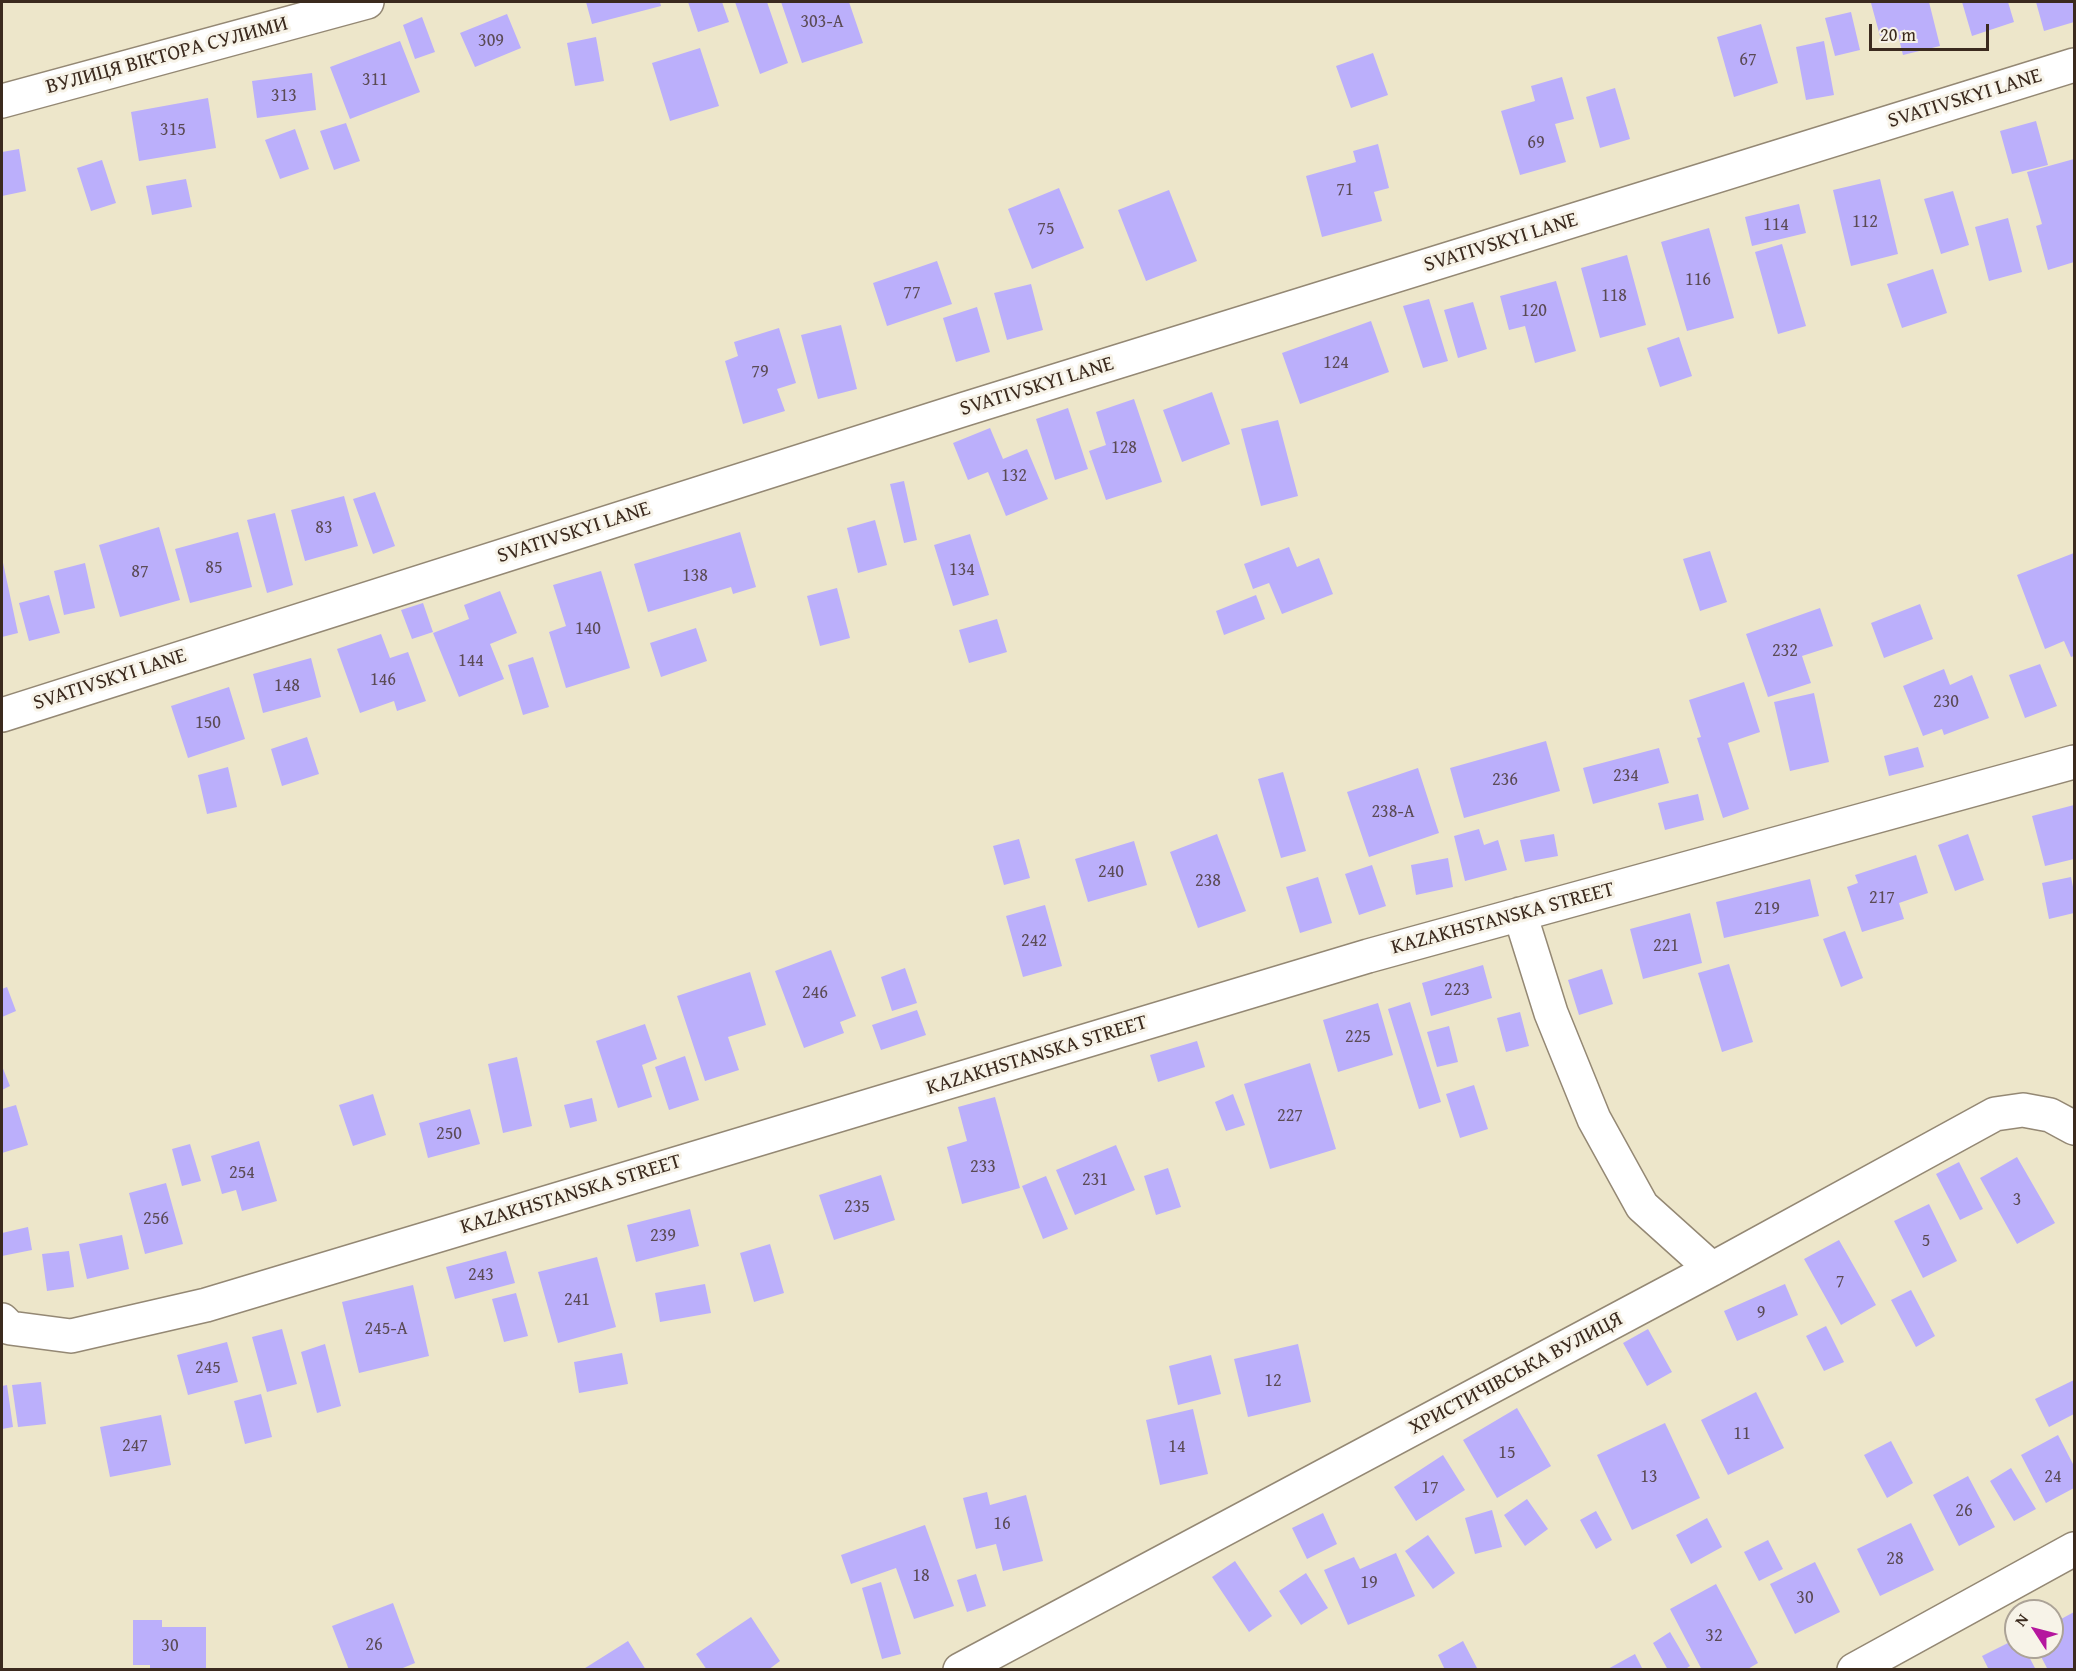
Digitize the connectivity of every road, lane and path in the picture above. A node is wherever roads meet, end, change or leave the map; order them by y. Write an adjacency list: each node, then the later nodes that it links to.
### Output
1 (367, 2): 3 (street, ВУЛИЦЯ ВІКТОРА СУЛИМИ)
2 (2074, 65): 4 (street, SVATIVSKYI LANE)
3 (2, 100)
4 (2, 715)
5 (2074, 762): 6 (street, KAZAKHSTANSKA STREET)
6 (1520, 914): 8 (street); 9 (street, KAZAKHSTANSKA STREET)
7 (2074, 1128): 8 (street, ХРИСТИЧІВСЬКА ВУЛИЦЯ)
8 (1712, 1269): 11 (street, ХРИСТИЧІВСЬКА ВУЛИЦЯ)
9 (2, 1320)
10 (2074, 1549): 12 (street)
11 (960, 1670)
12 (1854, 1670)

